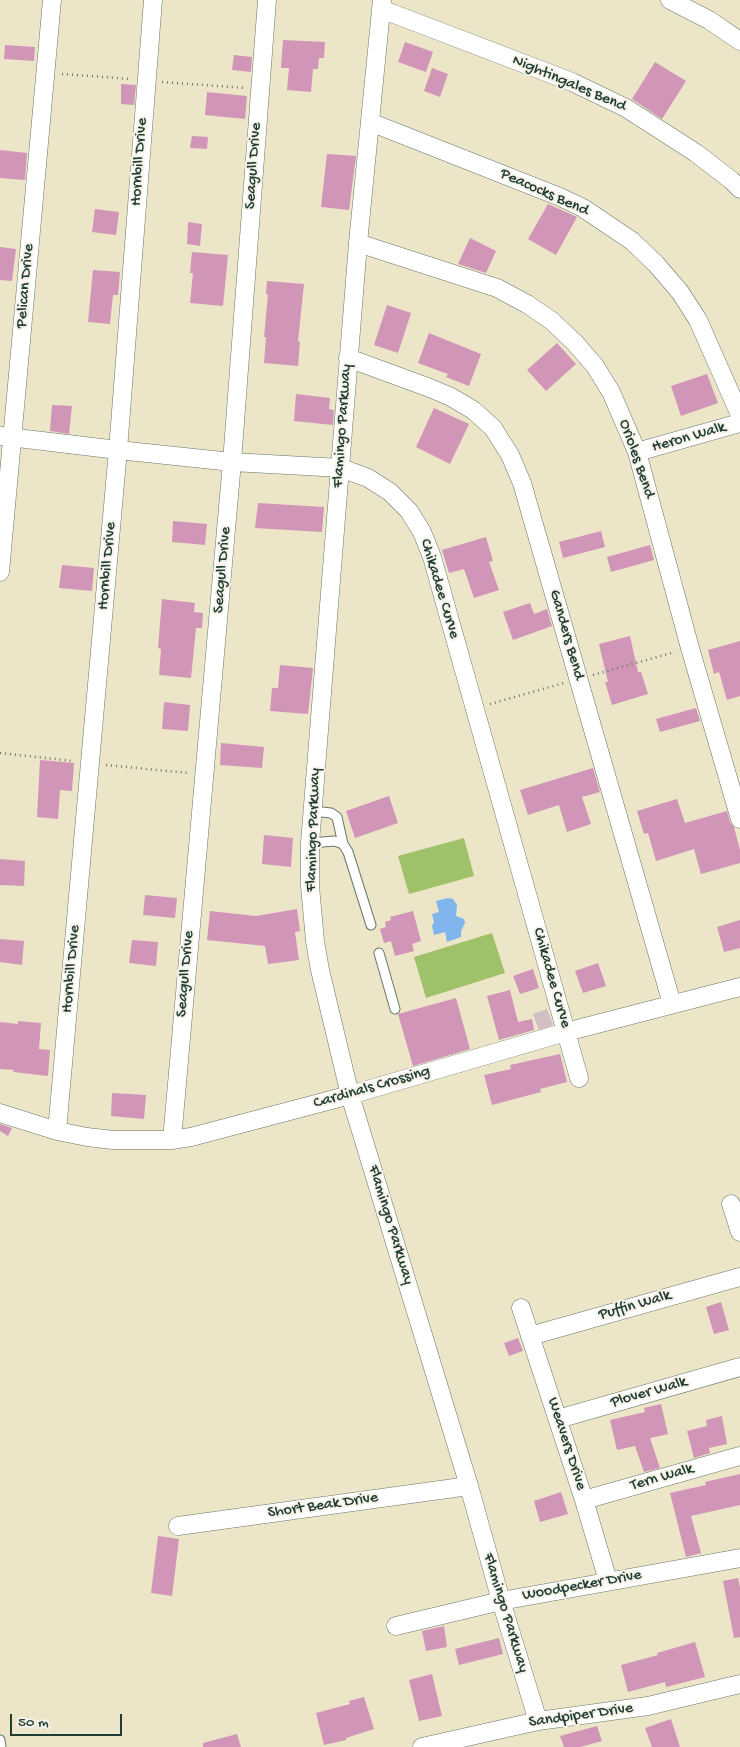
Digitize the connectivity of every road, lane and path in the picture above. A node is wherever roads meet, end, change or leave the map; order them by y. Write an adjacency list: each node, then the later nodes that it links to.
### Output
1 (52, 0): 13 (street, Pelican Drive)
2 (153, 0): 14 (street, Hornbill Drive)
3 (267, 0): 16 (street, Seagull Drive)
4 (670, 0): 6 (street)
5 (382, 4): 7 (street, Flamingo Parkway); 8 (street, Nightingales Bend)
6 (740, 42)
7 (370, 122): 9 (street, Flamingo Parkway); 11 (street, Peacocks Bend)
8 (740, 189)
9 (358, 243): 10 (street, Flamingo Parkway); 15 (street, Orioles Bend)
10 (348, 358): 17 (street, Flamingo Parkway); 26 (street, Ganders Bend)
11 (740, 415)
12 (740, 423): 15 (street, Heron Walk)
13 (6, 436): 14 (street, Chikadee Curve); 18 (street, Pelican Drive)
14 (118, 450): 16 (street, Chikadee Curve); 32 (street, Hornbill Drive)
15 (637, 452): 20 (street, Orioles Bend)
16 (232, 462): 17 (street, Chikadee Curve); 33 (street, Seagull Drive)
17 (340, 468): 19 (street, Flamingo Parkway); 28 (street, Chikadee Curve)
18 (0, 572)
19 (313, 811): 21 (street, Flamingo Parkway); 22 (lane)
20 (740, 819)
21 (310, 843): 22 (lane); 30 (street, Flamingo Parkway)
22 (343, 844): 23 (lane)
23 (371, 925)
24 (379, 953): 27 (lane)
25 (740, 987): 26 (street, Cardinals Crossing)
26 (672, 1004): 28 (street, Cardinals Crossing)
27 (395, 1009)
28 (566, 1032): 29 (street, Chikadee Curve); 30 (street, Cardinals Crossing)
29 (578, 1078)
30 (350, 1095): 33 (street, Cardinals Crossing); 42 (street, Flamingo Parkway)
31 (0, 1113): 32 (street, Cardinals Crossing)
32 (57, 1131): 33 (street, Cardinals Crossing)
33 (172, 1140)
34 (731, 1204): 35 (street)
35 (740, 1232)
36 (740, 1276): 38 (street, Puffin Walk)
37 (521, 1308): 38 (street, Weavers Drive)
38 (530, 1336): 40 (street, Weavers Drive)
39 (740, 1367): 40 (street, Plover Walk)
40 (558, 1419): 43 (street, Weavers Drive)
41 (740, 1456): 43 (street, Tern Walk)
42 (468, 1486): 44 (street, Short Beak Drive); 47 (street, Flamingo Parkway)
43 (584, 1500): 46 (street, Weavers Drive)
44 (178, 1526)
45 (740, 1558): 46 (street, Woodpecker Drive)
46 (608, 1581): 47 (street, Woodpecker Drive)
47 (501, 1601): 48 (street, Woodpecker Drive); 50 (street, Flamingo Parkway)
48 (396, 1626)
49 (740, 1684): 50 (street, Sandpiper Drive)
50 (538, 1721): 53 (street, Sandpiper Drive)
51 (0, 1740): 52 (lane)
52 (1, 1747)
53 (422, 1747)

